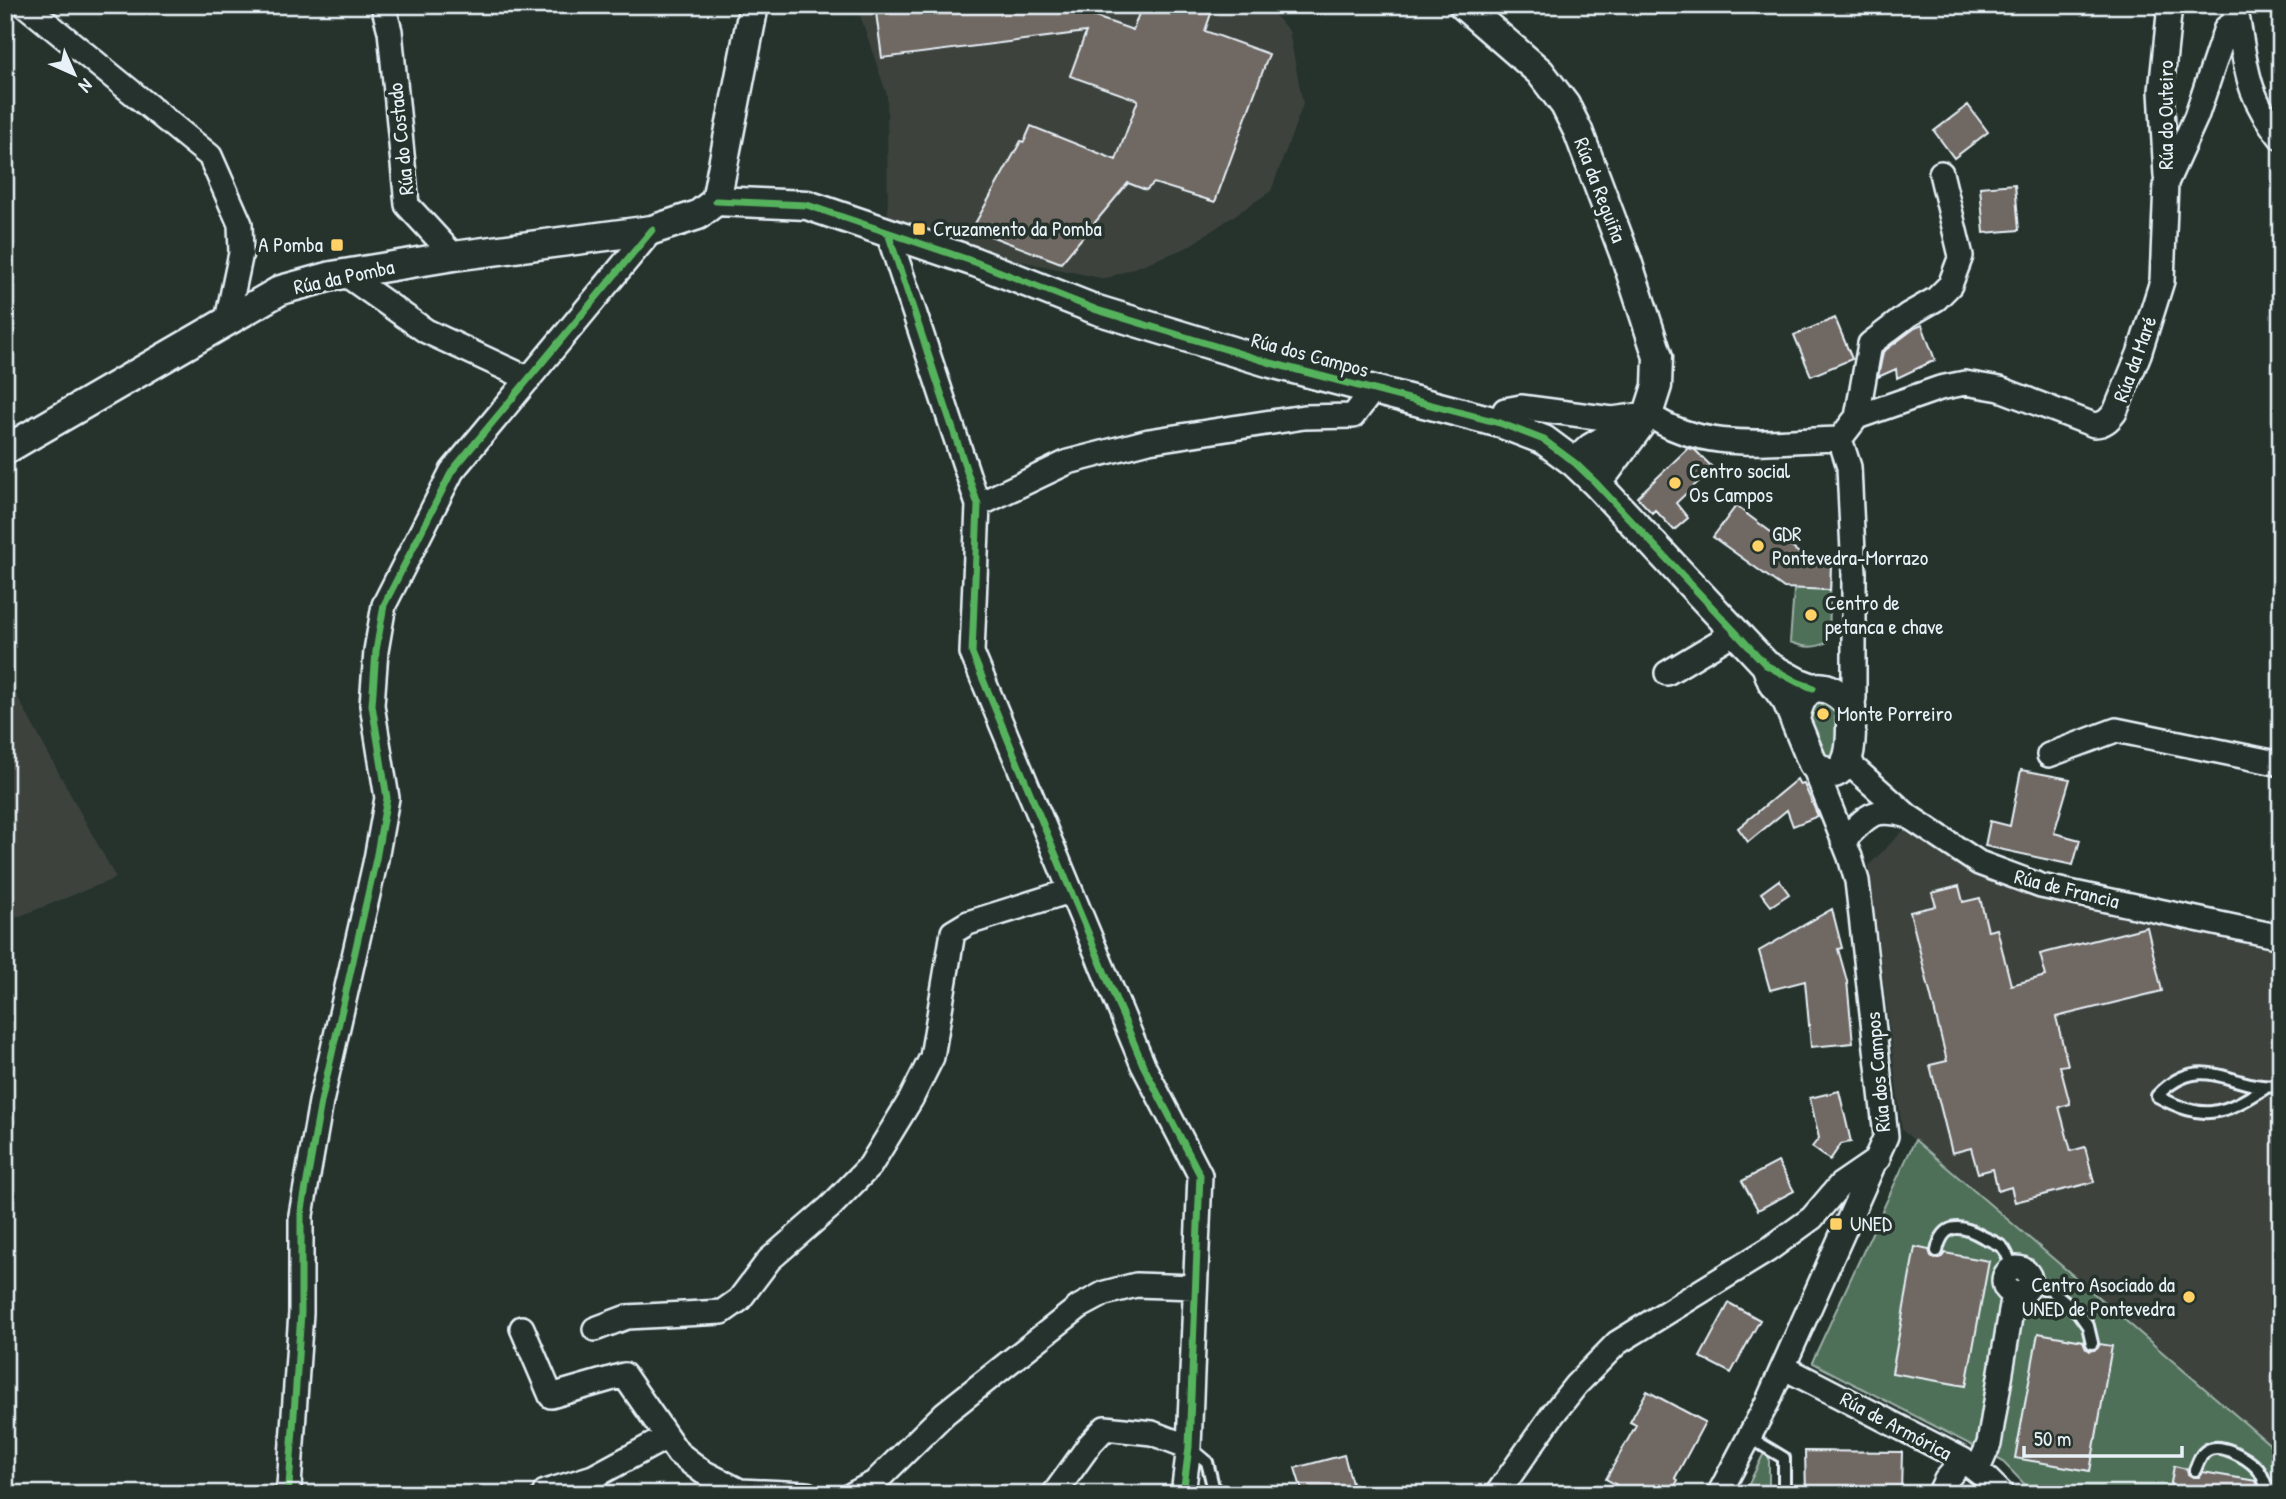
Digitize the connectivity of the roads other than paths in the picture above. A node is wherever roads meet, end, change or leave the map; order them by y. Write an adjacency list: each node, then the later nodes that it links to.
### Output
1 (24, 5): 15 (street)
2 (383, 5): 13 (street, Rúa do Costado)
3 (754, 5): 10 (street)
4 (1463, 5): 18 (street, Rúa da Reguiña)
5 (2170, 5): 9 (street, Rúa do Outeiro)
6 (2236, 13): 7 (street, Rúa da Maré); 9 (street, Rúa da Maré)
7 (2281, 138)
8 (1941, 173): 19 (street)
9 (2166, 183): 19 (street, Rúa da Maré)
10 (716, 201): 11 (street, Rúa da Pomba); 12 (street, Rúa dos Campos)
11 (652, 230): 13 (street, Rúa da Pomba); 16 (street)
12 (888, 233): 17 (street, Rúa dos Campos); 24 (street)
13 (454, 256): 14 (street, Rúa da Pomba)
14 (345, 274): 15 (street, Rúa da Pomba); 16 (street)
15 (227, 320): 22 (street, Rúa da Pomba)
16 (529, 379): 58 (street)
17 (1373, 390): 20 (street, Rúa dos Campos); 24 (street)
18 (1648, 414): 20 (street); 21 (street); 23 (street)
19 (1857, 417): 21 (street)
20 (1500, 423): 23 (street, Rúa dos Campos)
21 (1840, 439): 29 (street)
22 (5, 450)
23 (1585, 472): 25 (street, Rúa dos Campos)
24 (978, 505): 37 (street)
25 (1734, 631): 26 (street, Rúa dos Campos); 27 (street)
26 (1766, 665): 28 (street, Rúa dos Campos); 30 (street, Rúa dos Campos)
27 (1667, 673)
28 (1813, 688): 29 (street); 30 (street)
29 (1851, 707): 32 (street)
30 (1795, 721): 33 (street)
31 (2049, 755): 34 (street)
32 (1849, 758): 33 (street); 35 (street, Rúa de Francia)
33 (1813, 764): 36 (street, Rúa dos Campos)
34 (2281, 764)
35 (1908, 816): 36 (street); 38 (street, Rúa de Francia)
36 (1843, 841): 41 (street, Rúa dos Campos)
37 (1070, 891): 44 (street); 47 (street)
38 (2281, 936)
39 (2281, 1086): 40 (lane)
40 (2265, 1088): 40 (lane)
41 (1878, 1159): 49 (street, Rúa dos Campos); 64 (street)
42 (1937, 1251): 43 (lane)
43 (2012, 1268): 45 (street)
44 (1195, 1287): 52 (street); 60 (street)
45 (2022, 1289): 48 (lane); 53 (street)
46 (522, 1328): 50 (street)
47 (594, 1329)
48 (2092, 1343)
49 (1783, 1367): 51 (street, Rúa dos Campos); 53 (street, Rúa de Armórica)
50 (667, 1437): 57 (street); 59 (street)
51 (1749, 1437): 65 (street, Rúa dos Campos); 66 (lane)
52 (1189, 1447): 61 (street); 62 (street); 63 (lane)
53 (1970, 1466): 67 (street); 68 (street, Rúa de Armórica)
54 (2195, 1470): 56 (lane)
55 (2281, 1488): 56 (lane)
56 (2264, 1491)
57 (545, 1492)
58 (286, 1494)
59 (807, 1494)
60 (853, 1494)
61 (1054, 1494)
62 (1183, 1494)
63 (1215, 1494)
64 (1497, 1494)
65 (1719, 1494)
66 (1784, 1494)
67 (1938, 1494)
68 (2002, 1494)

